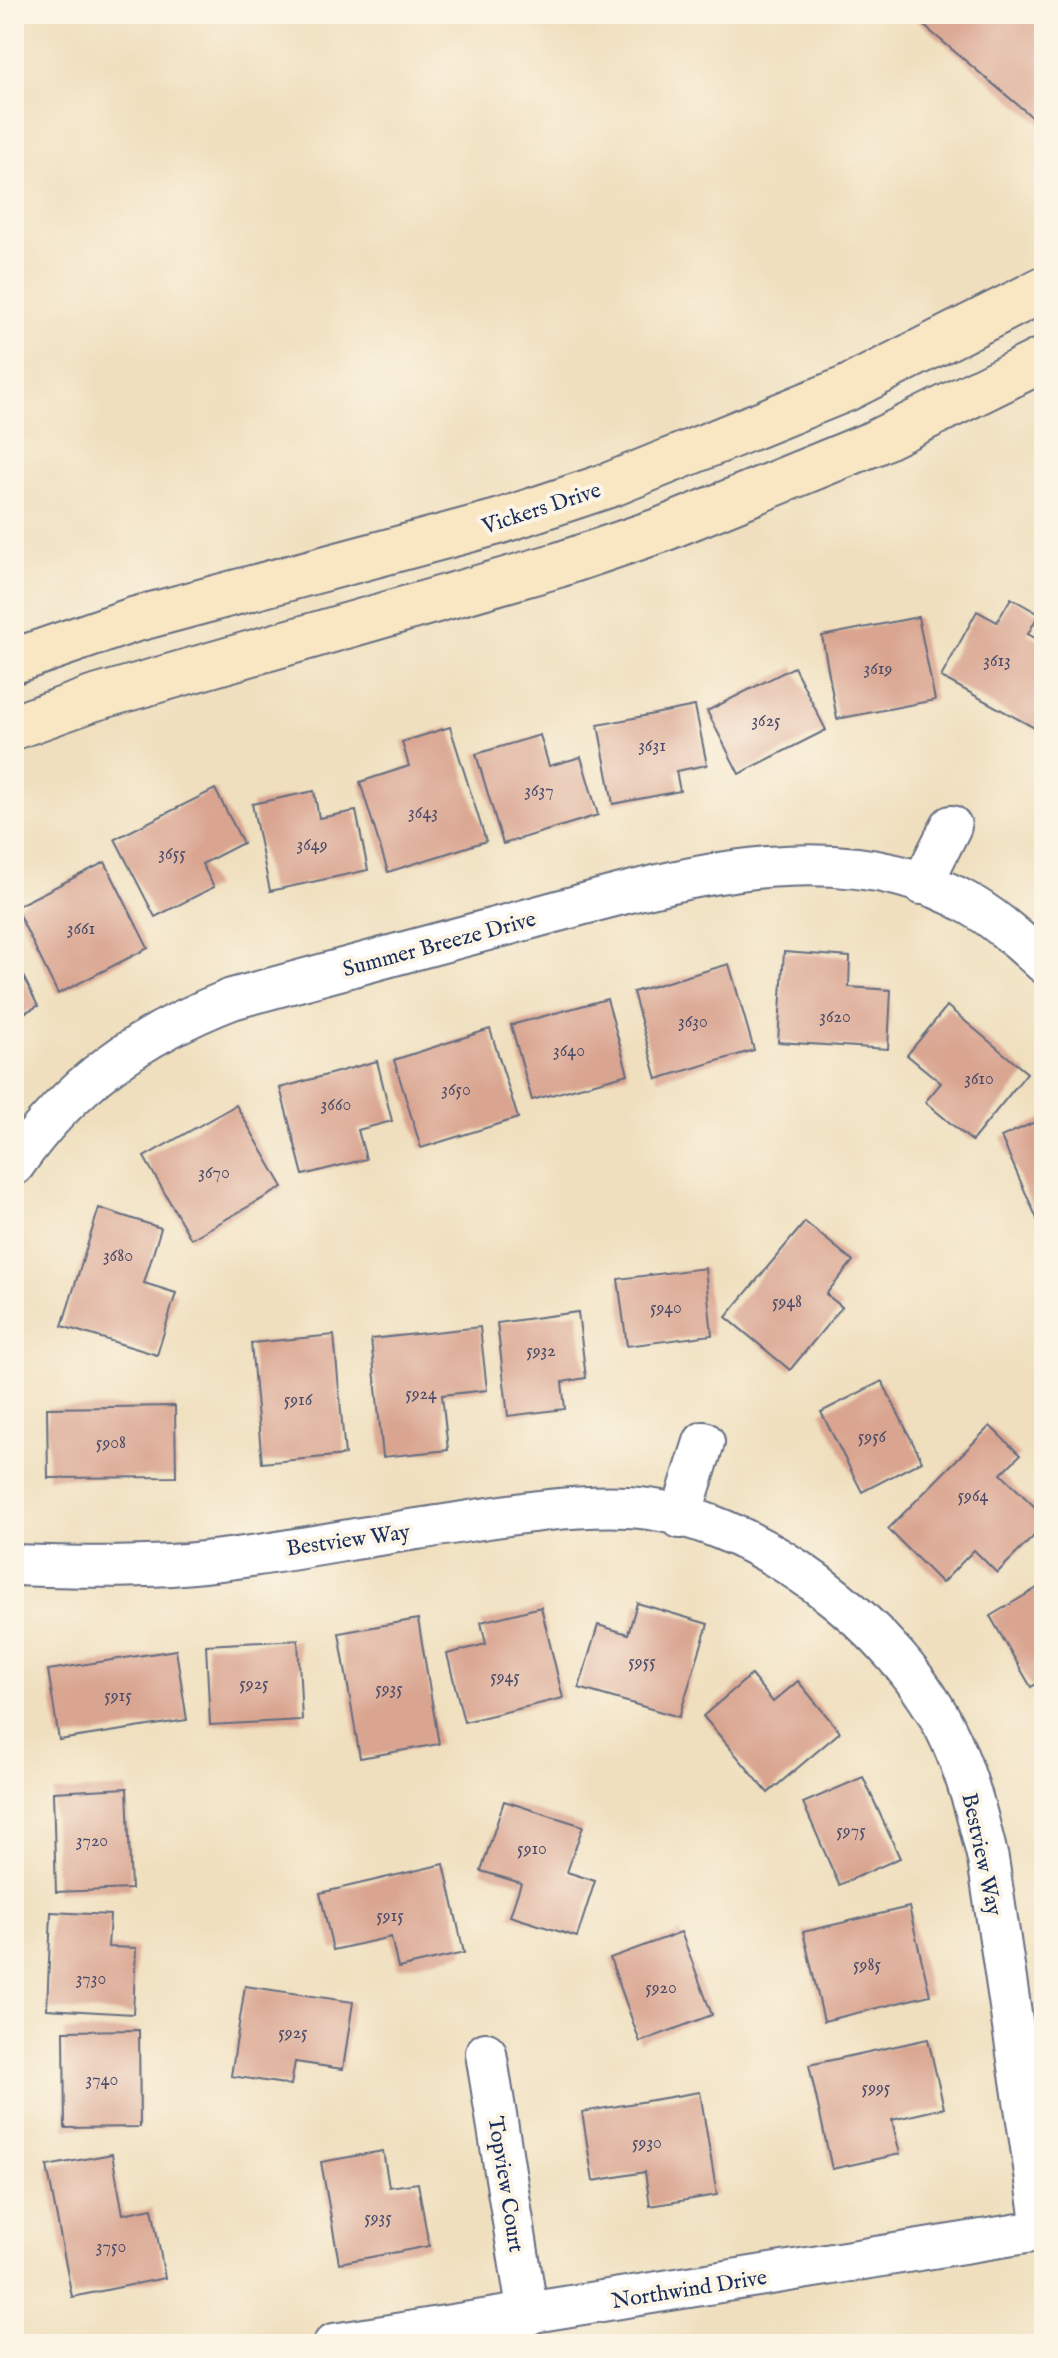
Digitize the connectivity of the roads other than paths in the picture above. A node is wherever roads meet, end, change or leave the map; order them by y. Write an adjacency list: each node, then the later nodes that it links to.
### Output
1 (1044, 289): 3 (main road, Vickers Drive)
2 (1044, 359): 4 (main road)
3 (14, 661)
4 (14, 727)
5 (951, 826): 6 (street)
6 (922, 884): 7 (street, Summer Breeze Drive); 8 (street, Summer Breeze Drive)
7 (1044, 963)
8 (14, 1165)
9 (704, 1442): 10 (street)
10 (680, 1518): 11 (street, Bestview Way); 13 (street, Bestview Way)
11 (14, 1565)
12 (486, 2053): 14 (street, Topview Court)
13 (1044, 2231): 14 (street, Northwind Drive)
14 (528, 2315): 15 (street, Northwind Drive)
15 (334, 2344)

